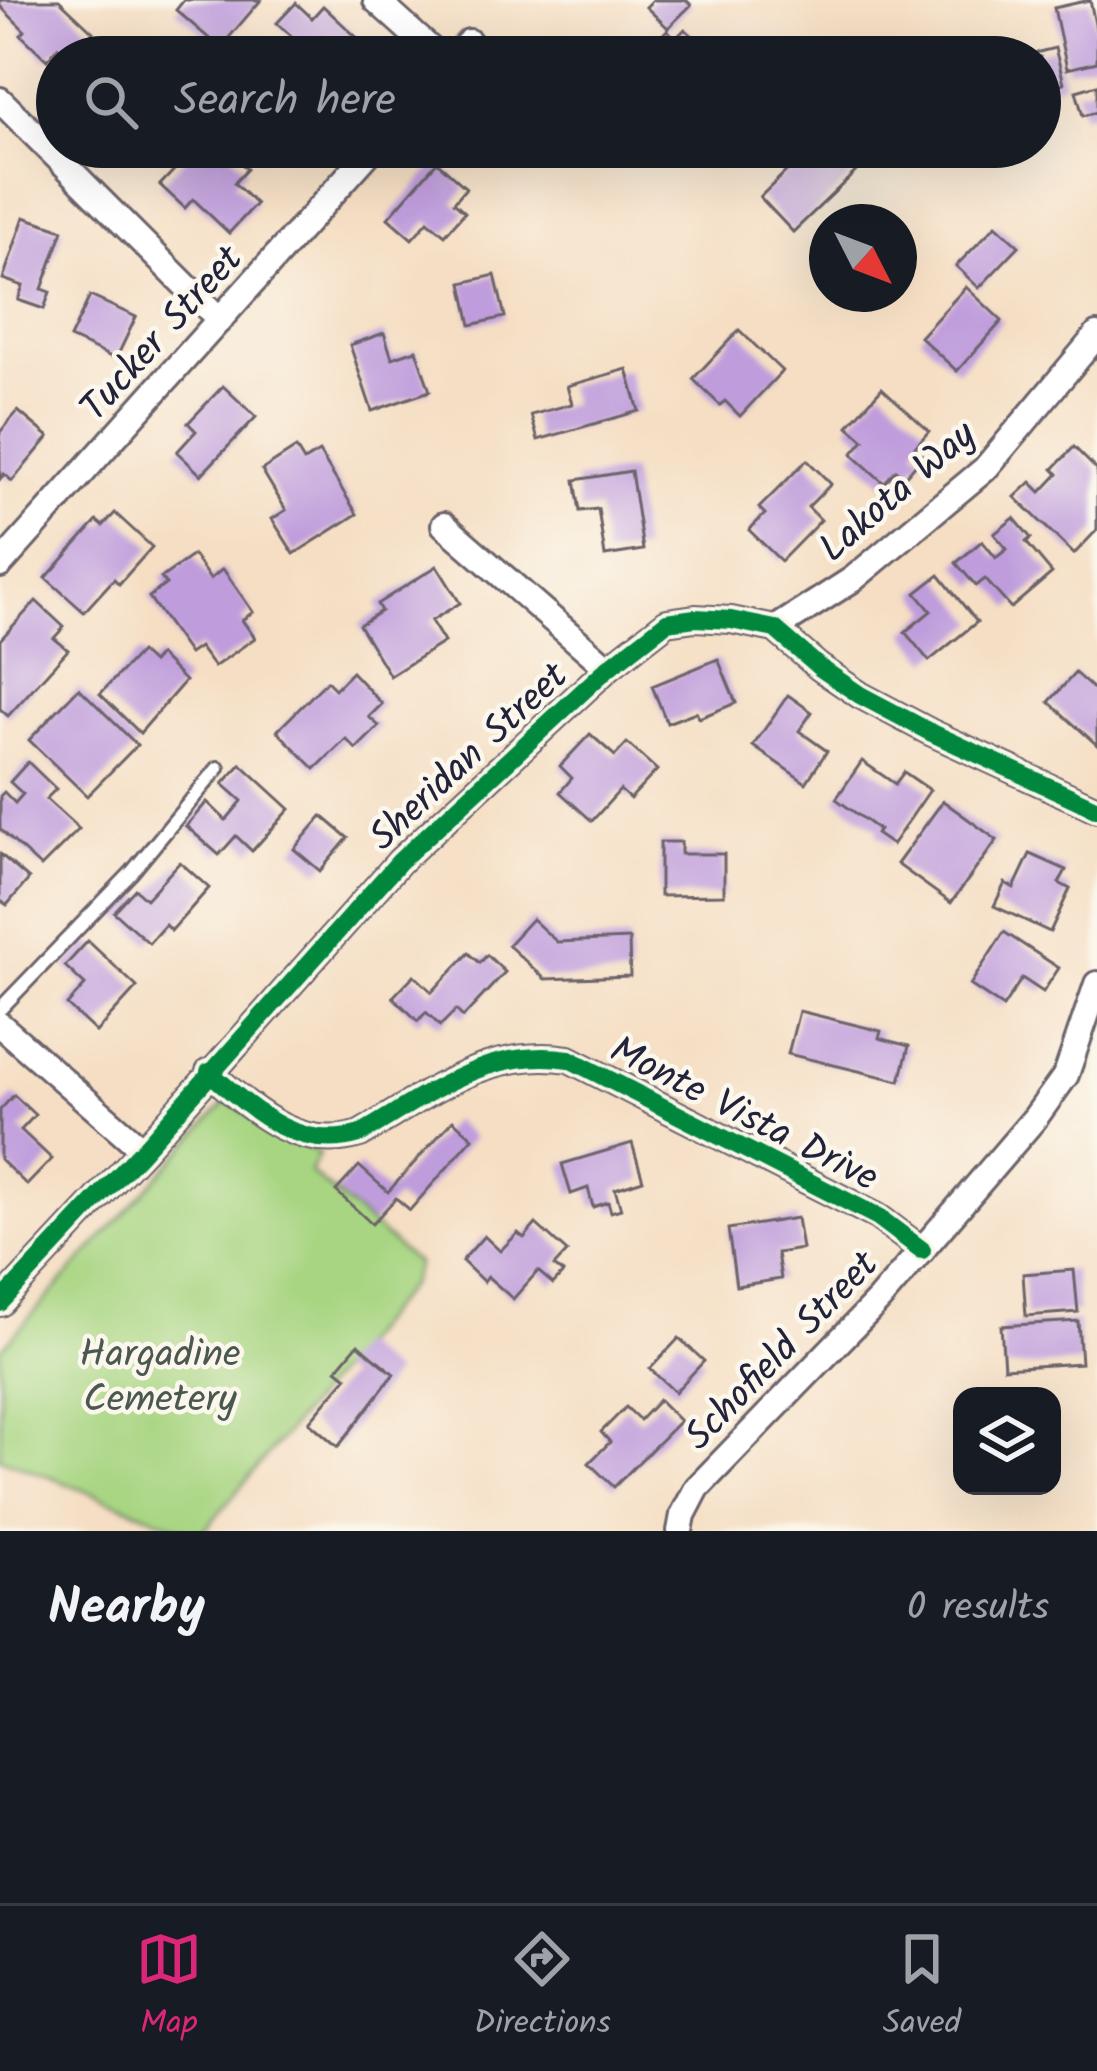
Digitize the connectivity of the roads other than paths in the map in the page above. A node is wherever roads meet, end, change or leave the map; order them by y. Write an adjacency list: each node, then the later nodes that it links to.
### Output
1 (376, 0): 2 (street)
2 (416, 36)
3 (0, 100): 4 (street)
4 (36, 136)
5 (68, 168): 7 (street)
6 (355, 168): 7 (street, Tucker Street)
7 (220, 320): 10 (street, Tucker Street)
8 (1097, 335): 11 (street, Lakota Way)
9 (444, 525): 12 (street)
10 (0, 566)
11 (775, 629): 12 (street, Sheridan Street); 14 (street, Sheridan Street)
12 (608, 668): 18 (street, Sheridan Street)
13 (218, 768): 16 (lane)
14 (1097, 809)
15 (1097, 985): 20 (street, Schofield Street)
16 (0, 1009)
17 (0, 1024): 19 (street)
18 (209, 1072): 19 (street, Sheridan Street); 20 (street, Monte Vista Drive)
19 (143, 1150): 21 (street, Sheridan Street)
20 (922, 1250): 22 (street, Schofield Street)
21 (0, 1304)
22 (680, 1531)

